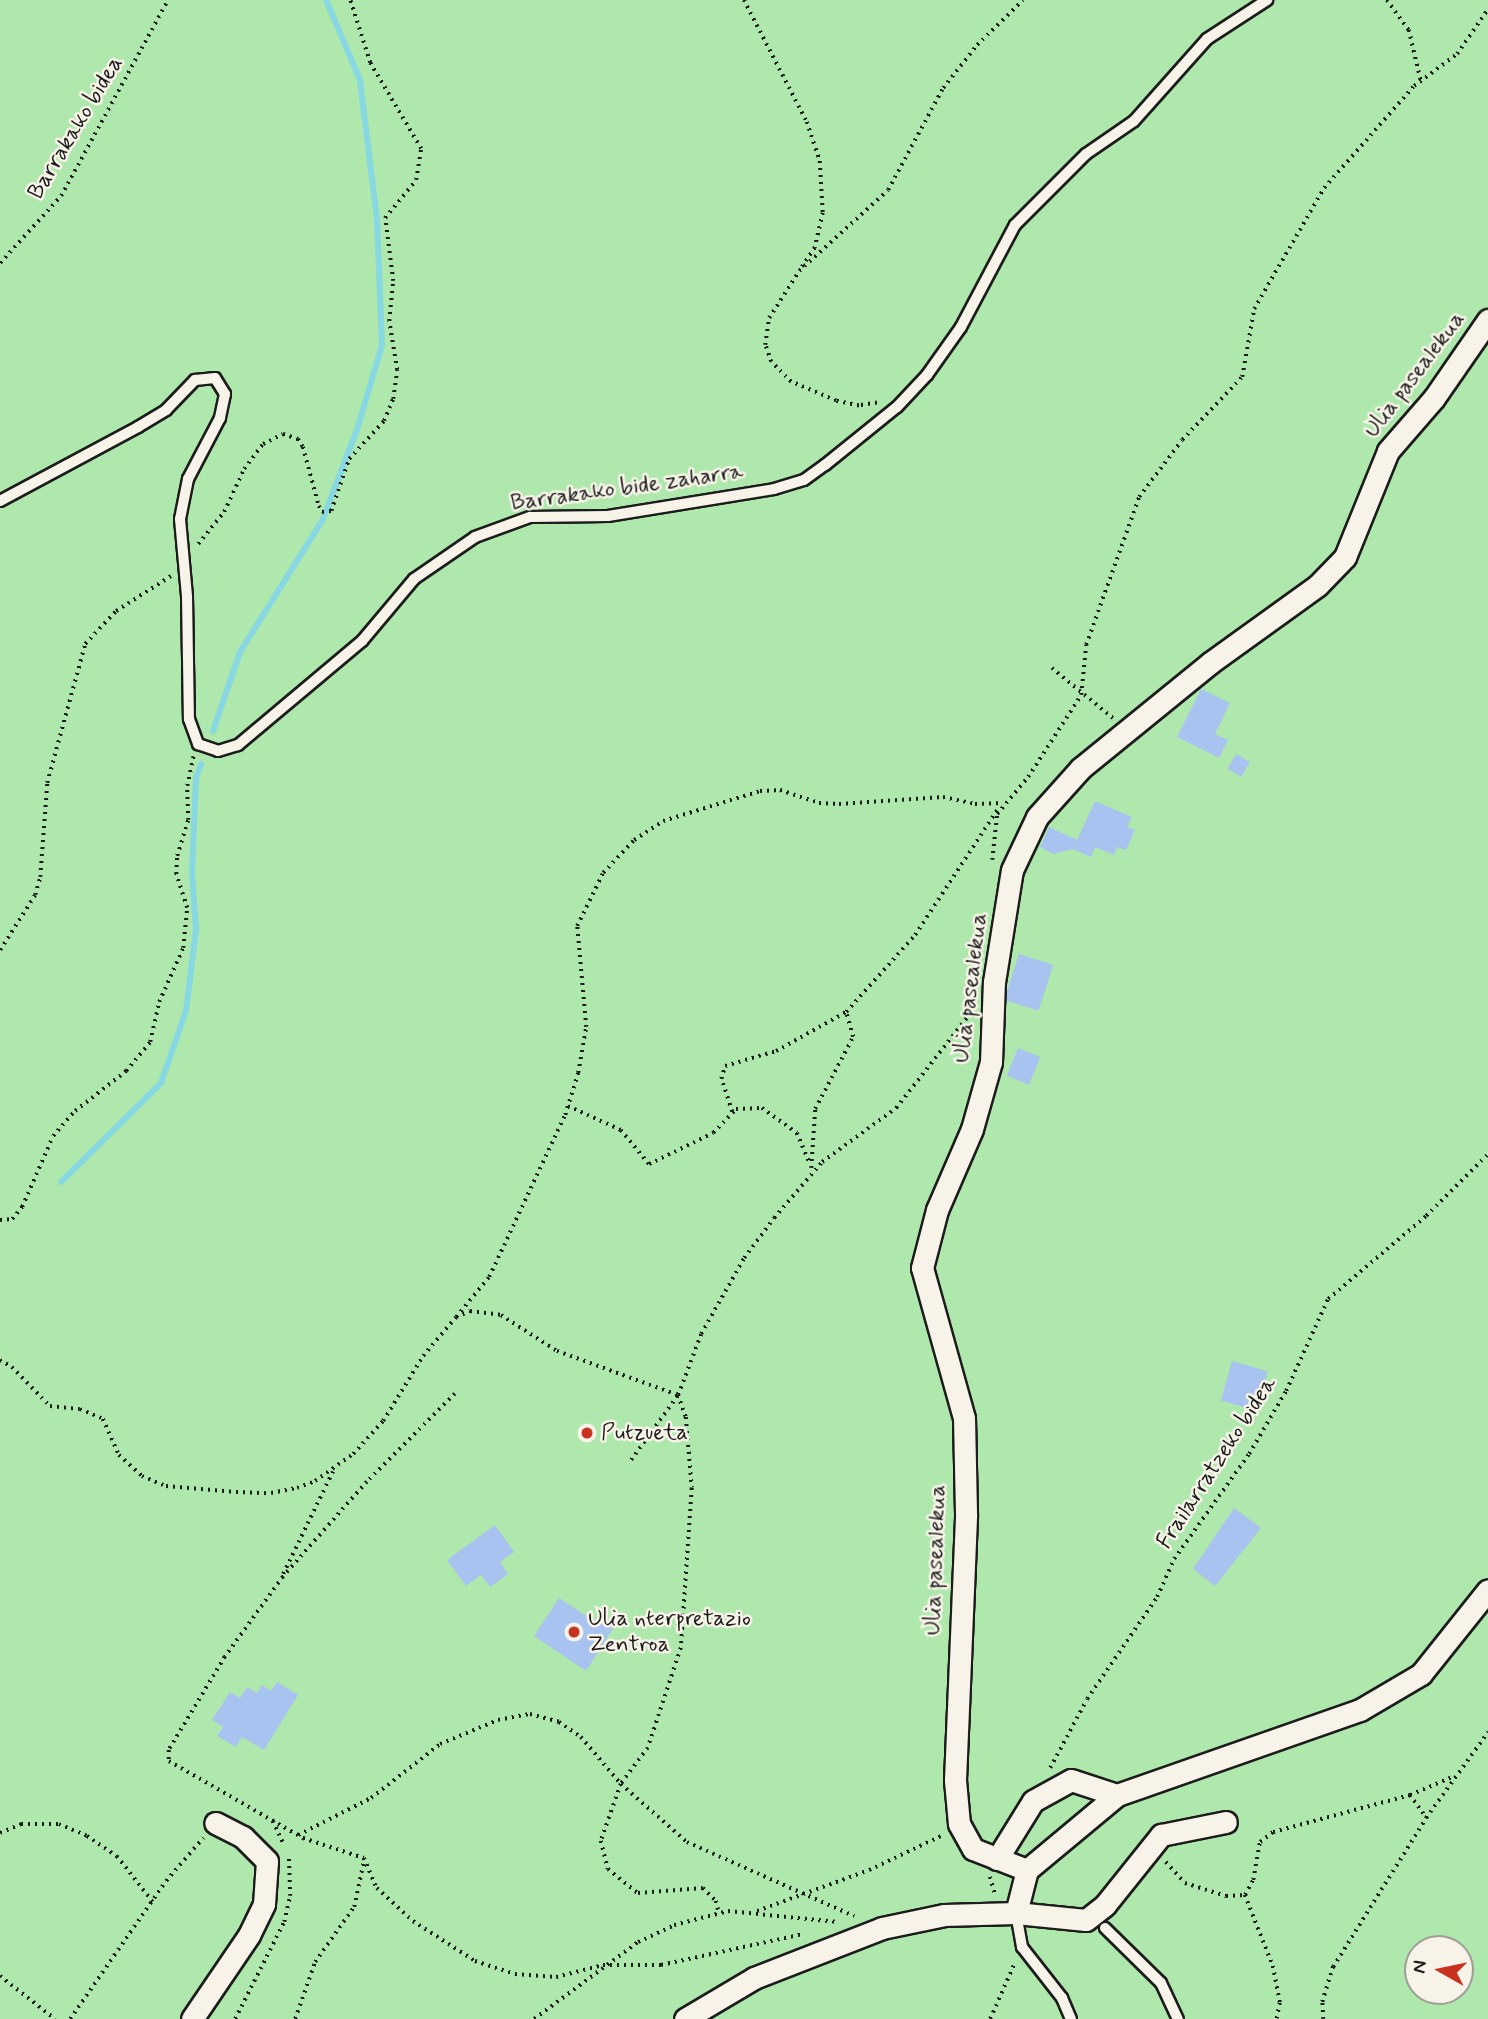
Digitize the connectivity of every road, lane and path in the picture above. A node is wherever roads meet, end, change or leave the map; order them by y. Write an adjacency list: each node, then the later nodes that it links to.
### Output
1 (167, 0): 9 (path, Barrakako bidea)
2 (350, 0): 14 (path)
3 (744, 0): 10 (path)
4 (1023, 0): 10 (path)
5 (1267, 0): 18 (lane, Barrakako bide zaharra)
6 (1387, 0): 8 (path)
7 (1488, 9): 8 (path)
8 (1421, 81): 16 (path)
9 (0, 262)
10 (799, 271): 12 (path)
11 (1488, 320): 17 (street, Ulia pasealekua)
12 (882, 402)
13 (0, 501): 14 (lane)
14 (184, 568): 18 (lane); 21 (path)
15 (1052, 668): 16 (path)
16 (1081, 695): 17 (path); 19 (path)
17 (1129, 729): 22 (street, Ulia pasealekua)
18 (198, 744): 28 (path)
19 (1003, 803): 20 (path); 23 (path); 24 (path)
20 (993, 870)
21 (0, 950)
22 (994, 982): 27 (path); 48 (street, Ulia pasealekua)
23 (846, 1012): 25 (path); 27 (path)
24 (568, 1106): 25 (path); 29 (path)
25 (732, 1112): 27 (path)
26 (1488, 1154): 39 (path, Frailarratzeko bidea)
27 (812, 1170): 32 (path)
28 (0, 1220)
29 (456, 1317): 32 (path); 34 (path)
30 (0, 1360): 34 (path)
31 (455, 1394): 35 (path)
32 (678, 1395): 33 (path); 40 (path)
33 (631, 1460)
34 (334, 1469): 35 (path)
35 (280, 1580): 47 (path)
36 (1488, 1590): 41 (street)
37 (1488, 1732): 38 (path)
38 (1454, 1775): 42 (path); 43 (path)
39 (1071, 1780): 41 (street); 50 (street)
40 (621, 1784): 47 (path); 53 (path); 58 (path)
41 (1117, 1795): 52 (street)
42 (1410, 1795): 43 (path); 54 (path)
43 (1426, 1818): 77 (path)
44 (1226, 1822): 59 (street)
45 (215, 1824): 56 (path); 69 (street)
46 (0, 1833): 56 (path)
47 (298, 1835): 49 (path)
48 (973, 1849): 50 (street); 53 (path); 55 (path)
49 (364, 1858): 65 (path); 70 (path)
50 (997, 1859): 52 (street)
51 (1166, 1862): 54 (path)
52 (1027, 1870): 59 (street)
53 (804, 1893): 57 (path); 61 (path)
54 (1245, 1895): 76 (path)
55 (991, 1899)
56 (153, 1902): 68 (path)
57 (755, 1912): 58 (path); 60 (path)
58 (719, 1913): 65 (path)
59 (1016, 1913): 61 (street); 64 (lane)
60 (849, 1924)
61 (882, 1928): 72 (street)
62 (1105, 1928): 75 (lane)
63 (806, 1934): 65 (path)
64 (1021, 1947): 73 (path); 74 (lane)
65 (608, 1965): 71 (path)
66 (0, 1976): 67 (path)
67 (55, 2019)
68 (70, 2019)
69 (192, 2019)
70 (295, 2019)
71 (534, 2019)
72 (685, 2019)
73 (990, 2019)
74 (1071, 2019)
75 (1178, 2019)
76 (1277, 2019)
77 (1323, 2019)

